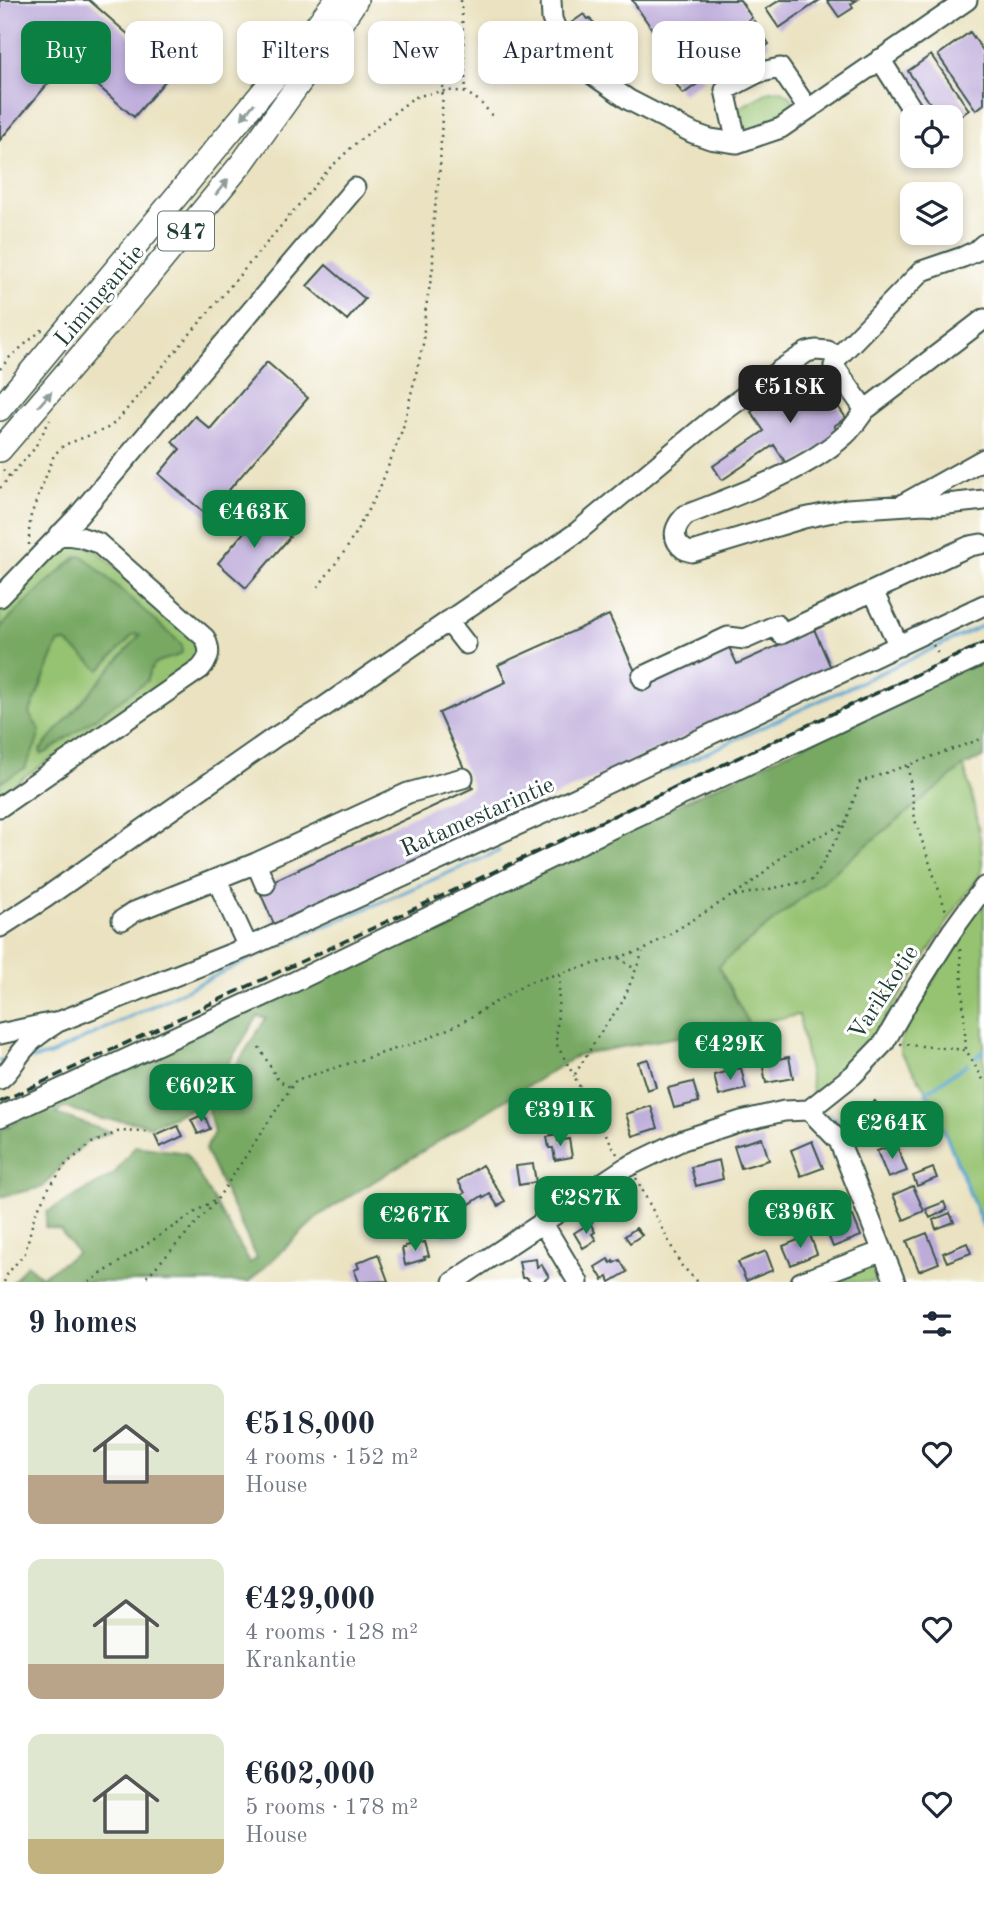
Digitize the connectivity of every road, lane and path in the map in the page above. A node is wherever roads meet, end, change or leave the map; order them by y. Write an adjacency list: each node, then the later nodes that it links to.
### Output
1 (336, 0): 20 (main road, Limingantie / 847, one-way to 20)
2 (356, 0): 23 (main road, Limingantie / 847, one-way to 2)
3 (461, 0): 11 (path)
4 (551, 0): 15 (street)
5 (967, 0): 6 (street)
6 (880, 59): 12 (street); 13 (street)
7 (765, 71): 13 (street)
8 (736, 84): 15 (street)
9 (443, 86): 10 (path)
10 (441, 92): 11 (path); 29 (path); 30 (path)
11 (466, 93): 14 (path)
12 (909, 105)
13 (808, 109): 15 (street)
14 (494, 117)
15 (737, 143)
16 (355, 188): 27 (street)
17 (984, 244): 19 (street)
18 (984, 319): 21 (street)
19 (838, 357): 21 (street); 34 (street)
20 (0, 409)
21 (866, 410): 26 (street)
22 (984, 459): 26 (street)
23 (1, 461): 24 (path)
24 (10, 477)
25 (984, 500): 26 (street)
26 (902, 505)
27 (60, 534): 29 (street); 42 (street)
28 (981, 544): 31 (street)
29 (35, 561): 32 (street)
30 (318, 587)
31 (873, 591): 36 (street); 38 (street)
32 (0, 597)
33 (984, 605): 36 (street, Ratamestarintie)
34 (447, 621): 35 (street); 50 (street)
35 (466, 644)
36 (899, 646): 52 (street, Ratamestarintie)
37 (984, 654): 69 (street)
38 (644, 680)
39 (984, 738): 40 (path)
40 (908, 765): 43 (path); 51 (path)
41 (463, 778): 44 (street)
42 (0, 807)
43 (845, 824): 48 (path); 48 (path)
44 (256, 863): 45 (street); 46 (street)
45 (217, 880): 49 (street); 52 (street)
46 (265, 884)
47 (984, 887): 51 (street, Varikkotie)
48 (730, 897): 53 (path)
49 (122, 920)
50 (0, 927)
51 (956, 940): 59 (street, Varikkotie); 61 (path)
52 (248, 947): 57 (street, Ratamestarintie)
53 (644, 950): 54 (path); 55 (path)
54 (618, 957): 55 (path); 56 (path)
55 (636, 971): 64 (path)
56 (560, 974): 64 (path); 67 (path)
57 (58, 1021): 58 (street); 65 (street, Ratamestarintie)
58 (0, 1034)
59 (884, 1043): 61 (path); 68 (street, Varikkotie)
60 (259, 1047): 67 (path)
61 (966, 1050): 63 (path)
62 (984, 1071): 63 (path)
63 (979, 1072): 66 (path)
64 (574, 1076): 71 (path)
65 (0, 1079)
66 (984, 1081)
67 (291, 1088): 72 (path)
68 (809, 1110): 71 (street); 74 (street)
69 (0, 1117)
70 (147, 1132): 75 (path)
71 (625, 1168): 73 (street); 80 (path)
72 (219, 1196): 76 (path); 77 (path)
73 (542, 1222): 78 (street); 79 (street)
74 (883, 1251): 81 (street); 82 (street)
75 (4, 1282)
76 (89, 1282)
77 (142, 1282)
78 (453, 1282)
79 (578, 1282)
80 (698, 1282)
81 (801, 1282)
82 (895, 1282)

